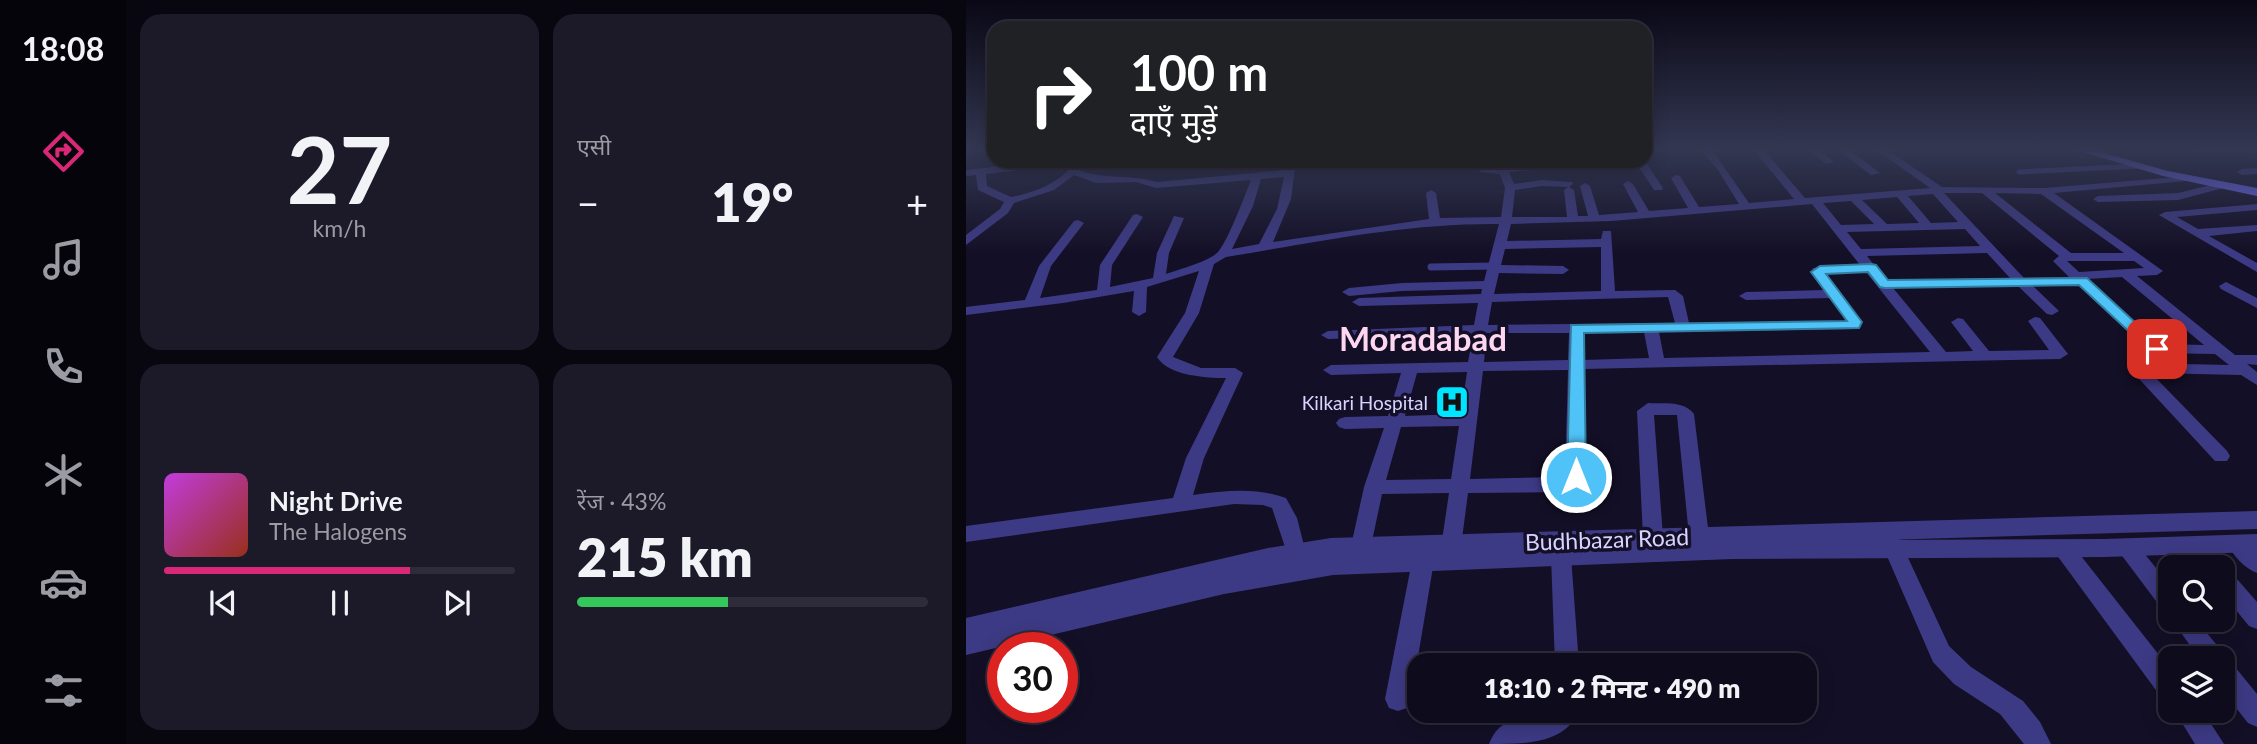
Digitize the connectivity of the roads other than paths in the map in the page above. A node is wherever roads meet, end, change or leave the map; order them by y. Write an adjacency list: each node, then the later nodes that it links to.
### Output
1 (982, 184): 32 (street)
2 (1051, 184): 32 (street)
3 (1152, 184): 4 (street)
4 (1170, 184)
5 (1254, 184): 57 (street)
6 (1290, 184): 54 (street)
7 (1508, 184): 20 (street)
8 (1537, 184): 20 (street)
9 (1547, 184): 41 (street)
10 (1628, 184): 37 (street)
11 (1655, 184): 21 (street)
12 (1679, 184): 36 (street)
13 (1731, 184): 35 (street)
14 (1793, 184): 33 (street)
15 (1928, 184): 23 (street)
16 (2124, 184): 25 (street)
17 (2216, 184): 18 (main road)
18 (2223, 185): 22 (main road); 30 (street)
19 (1585, 186): 40 (street)
20 (1510, 188): 42 (street)
21 (1658, 188)
22 (2244, 189): 26 (main road); 31 (street)
23 (1937, 190): 24 (street); 28 (street); 45 (street)
24 (1984, 190): 25 (street); 58 (street)
25 (2044, 191): 59 (street)
26 (2257, 192)
27 (1431, 193): 43 (street)
28 (1899, 193): 29 (street); 46 (street)
29 (1854, 198): 33 (street); 47 (street)
30 (2098, 199)
31 (2257, 199)
32 (1010, 201): 51 (street)
33 (1809, 201): 35 (street); 49 (street)
34 (2257, 207): 50 (street)
35 (1746, 208): 36 (street)
36 (1696, 212): 37 (street)
37 (1645, 215): 40 (street)
38 (1137, 217): 74 (street)
39 (1178, 218): 67 (street)
40 (1601, 218): 41 (street); 52 (street)
41 (1573, 220): 42 (street)
42 (1506, 221): 43 (street); 53 (street)
43 (1435, 222): 54 (street)
44 (1078, 223): 79 (street)
45 (1967, 225): 46 (street); 55 (street)
46 (1928, 226): 47 (street)
47 (1883, 227): 49 (street)
48 (2257, 228): 50 (street)
49 (1839, 229): 56 (street)
50 (2196, 233): 63 (street)
51 (966, 241)
52 (1607, 243): 53 (street); 76 (street)
53 (1500, 245): 62 (street)
54 (1264, 247): 57 (street)
55 (1991, 249): 56 (street); 69 (street)
56 (1859, 253): 64 (street)
57 (1223, 254): 60 (street)
58 (2068, 257): 59 (street); 68 (street)
59 (2137, 257): 66 (street)
60 (1208, 264): 67 (street); 105 (street)
61 (1431, 267): 62 (lane)
62 (1495, 267): 65 (street); 73 (street)
63 (2256, 267)
64 (1871, 268): 71 (street); 75 (street)
65 (1563, 270)
66 (2126, 274): 68 (street); 95 (street)
67 (1158, 279): 70 (street)
68 (2080, 279): 69 (street); 95 (street)
69 (2021, 282): 71 (street); 82 (street)
70 (1141, 284): 74 (street); 83 (street)
71 (1885, 284): 91 (street)
72 (2226, 286): 80 (street)
73 (1489, 291): 76 (street); 78 (street); 89 (street)
74 (1103, 292): 79 (street)
75 (1834, 294): 77 (street); 88 (street)
76 (1608, 295): 88 (street)
77 (1746, 296)
78 (1354, 297)
79 (1031, 303): 81 (street)
80 (2257, 304)
81 (966, 311)
82 (2052, 311)
83 (1139, 312)
84 (2035, 321): 92 (street)
85 (1958, 322): 92 (street)
86 (1576, 328): 87 (street); 89 (street); 94 (street)
87 (1651, 328): 88 (street); 93 (street)
88 (1683, 328)
89 (1481, 329): 90 (street); 96 (street)
90 (1328, 335)
91 (1941, 356): 92 (street); 93 (street)
92 (1985, 356)
93 (1657, 363): 94 (street)
94 (1576, 364): 96 (street); 103 (street)
95 (2242, 364): 102 (street)
96 (1476, 366): 97 (street); 99 (street)
97 (1411, 368): 98 (street); 100 (street)
98 (1331, 370)
99 (1468, 420): 100 (street); 103 (street)
100 (1395, 422): 101 (street); 104 (street)
101 (1345, 424)
102 (2221, 456)
103 (1461, 484): 104 (street); 116 (street)
104 (1374, 487): 118 (street)
105 (1181, 504): 107 (street); 117 (street)
106 (2257, 520): 111 (street, Budhbazar Road)
107 (966, 534)
108 (1699, 536): 109 (street, Budhbazar Road); 109 (street); 110 (street, Budhbazar Road)
109 (1653, 537): 115 (street, Budhbazar Road)
110 (1890, 540): 111 (street, Budhbazar Road); 115 (street, Budhbazar Road); 137 (street)
111 (2068, 540): 114 (street, Budhbazar Road); 130 (street)
112 (2247, 543): 113 (street, Budhbazar Road); 121 (street)
113 (2195, 545): 114 (street, Budhbazar Road); 119 (street)
114 (2127, 547): 122 (street)
115 (1552, 551): 116 (street, Budhbazar Road); 129 (street)
116 (1451, 552): 118 (street, Budhbazar Road); 120 (street, Budhbazar Road)
117 (1296, 553): 118 (street, Budhbazar Road); 125 (street, Budhbazar Road)
118 (1347, 553): 120 (street, Budhbazar Road); 127 (street, Budhbazar Road)
119 (2203, 555)
120 (1423, 561): 132 (street)
121 (2257, 564)
122 (2158, 578)
123 (2235, 593): 124 (street)
124 (2257, 619)
125 (966, 630)
126 (2192, 632): 128 (street)
127 (966, 643)
128 (2204, 646)
129 (1565, 653)
130 (2158, 671)
131 (2235, 687): 133 (street)
132 (1398, 699)
133 (2257, 715)
134 (1560, 723): 136 (street)
135 (2196, 723): 138 (street)
136 (1502, 744)
137 (2038, 744)
138 (2211, 744)

